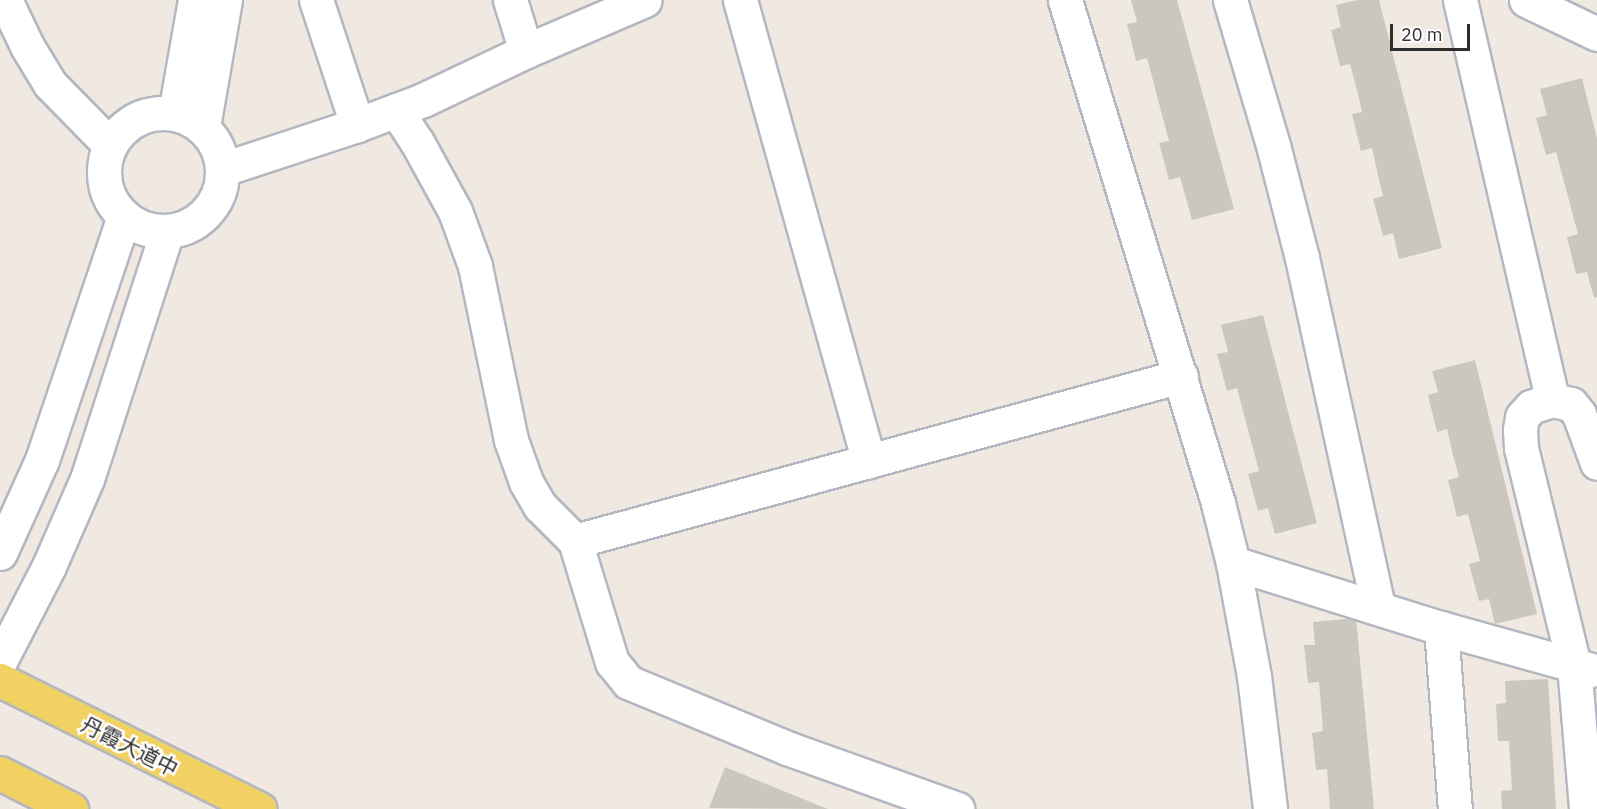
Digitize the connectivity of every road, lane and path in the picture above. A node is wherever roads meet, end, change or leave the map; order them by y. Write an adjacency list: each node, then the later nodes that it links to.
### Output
1 (5, 0): 17 (street)
2 (195, 0): 15 (street)
3 (225, 0): 15 (street)
4 (316, 0): 16 (street)
5 (510, 0): 13 (street)
6 (645, 0): 13 (street)
7 (741, 0): 23 (street)
8 (1065, 0): 21 (street)
9 (1230, 0): 28 (street)
10 (1460, 0): 22 (street)
11 (1526, 0): 12 (street)
12 (1597, 34)
13 (526, 51): 14 (street)
14 (396, 110): 16 (street); 26 (street)
15 (189, 120): 17 (street); 18 (street)
16 (357, 125): 18 (street)
17 (110, 145): 19 (street)
18 (223, 168): 20 (street)
19 (124, 217): 20 (street); 25 (street)
20 (167, 232): 30 (street)
21 (1181, 376): 23 (street); 27 (street)
22 (1552, 400): 24 (street); 31 (street)
23 (869, 461): 26 (street)
24 (1597, 463)
25 (2, 541)
26 (575, 541): 37 (street)
27 (1233, 563): 28 (street); 38 (street)
28 (1378, 608): 29 (street)
29 (1441, 628): 31 (street); 39 (street)
30 (0, 662)
31 (1586, 668): 40 (street)
32 (0, 680): 36 (main road, 丹霞大道中)
33 (0, 773): 34 (main road)
34 (42, 801): 35 (main road)
35 (70, 809)
36 (260, 809)
37 (957, 809)
38 (1270, 809)
39 (1455, 809)
40 (1586, 809)

